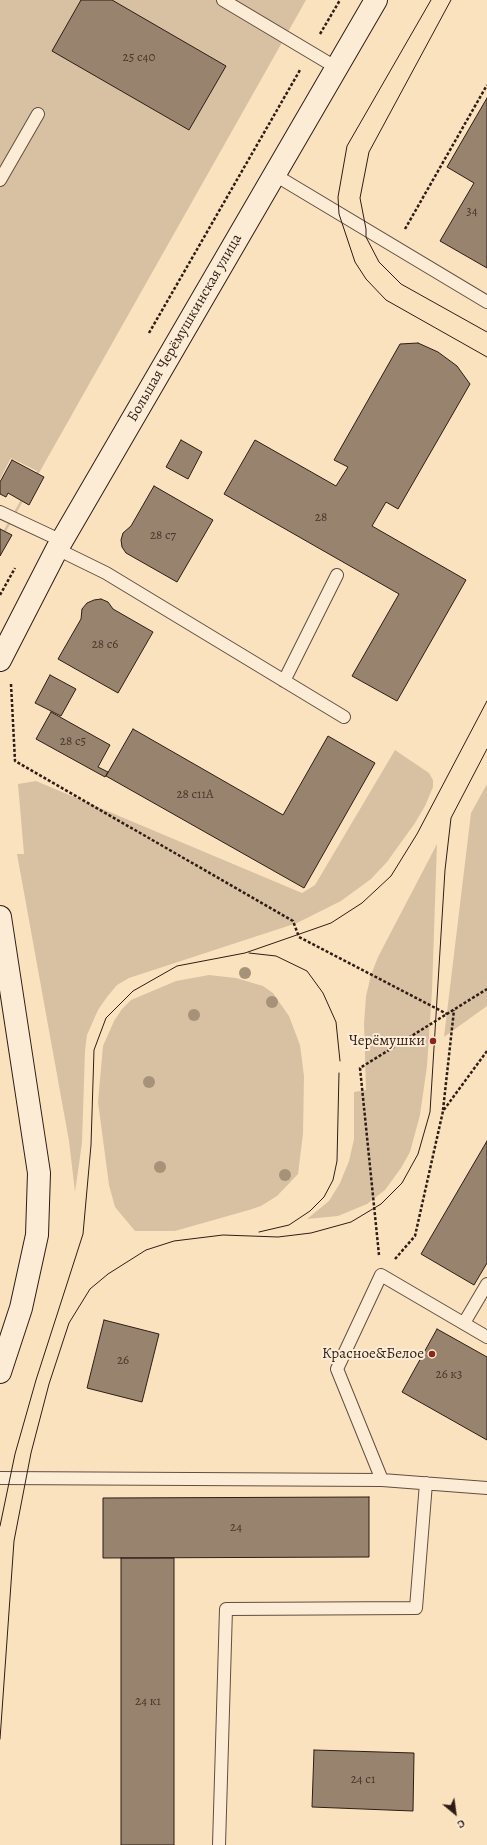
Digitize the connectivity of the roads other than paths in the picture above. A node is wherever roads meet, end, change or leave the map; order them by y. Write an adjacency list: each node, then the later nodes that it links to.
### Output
1 (223, 0): 3 (lane)
2 (376, 0): 3 (street, Большая Черёмушкинская улица)
3 (337, 68): 5 (street, Большая Черёмушкинская улица)
4 (38, 114): 6 (lane)
5 (275, 175): 7 (lane); 9 (street, Большая Черёмушкинская улица)
6 (0, 180)
7 (487, 302)
8 (0, 512): 9 (lane)
9 (60, 545): 11 (street, Большая Черёмушкинская улица); 12 (lane)
10 (337, 575): 12 (lane)
11 (0, 660)
12 (284, 681): 13 (lane)
13 (344, 717)
14 (0, 916): 18 (street)
15 (487, 1284): 16 (lane)
16 (464, 1322): 17 (lane); 20 (lane)
17 (487, 1337)
18 (0, 1372)
19 (0, 1478): 20 (lane)
20 (382, 1480): 21 (lane)
21 (426, 1483): 22 (lane); 23 (lane)
22 (487, 1488)
23 (219, 1845)

